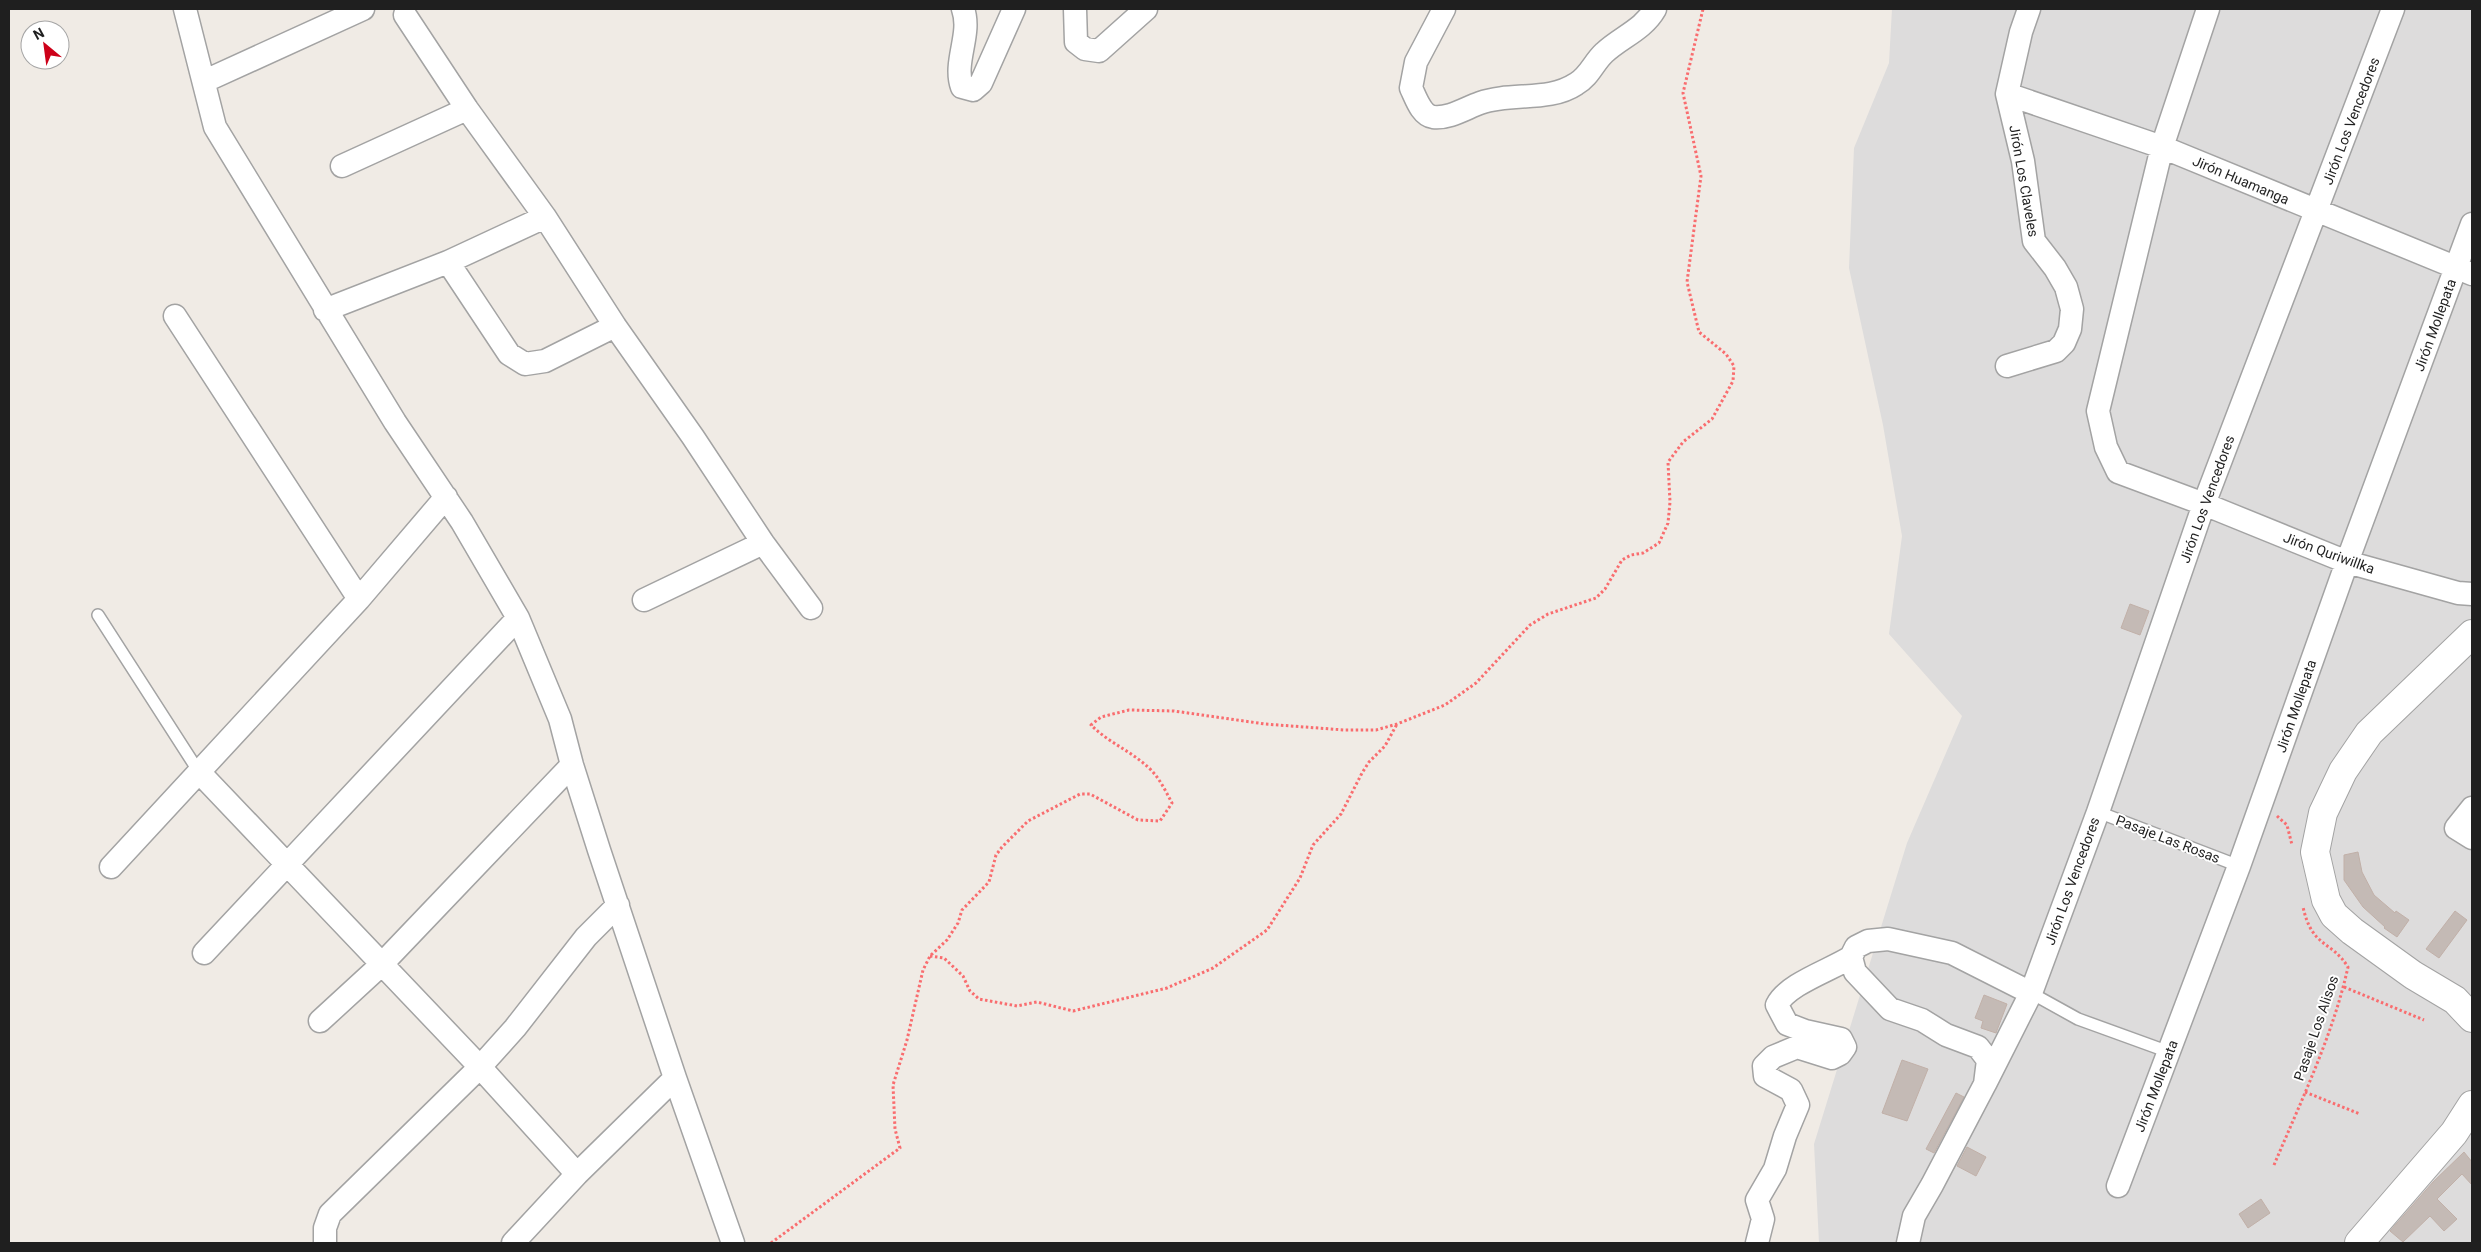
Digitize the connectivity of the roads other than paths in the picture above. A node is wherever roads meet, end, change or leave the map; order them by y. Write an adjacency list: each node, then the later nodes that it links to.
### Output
1 (185, 9): 15 (street)
2 (363, 9): 15 (street)
3 (963, 9): 4 (street)
4 (1014, 9)
5 (1075, 9): 6 (street)
6 (1146, 9)
7 (1444, 9): 8 (street)
8 (1655, 9)
9 (2014, 9): 14 (street)
10 (2029, 9): 14 (street, Jirón Los Claveles)
11 (2208, 9): 18 (street)
12 (2393, 9): 20 (street, Jirón Los Vencedores)
13 (408, 11): 17 (street)
14 (2021, 32): 16 (street, Jirón Los Claveles)
15 (205, 81): 25 (street)
16 (2007, 94): 18 (street, Jirón Huamanga); 28 (street, Jirón Los Claveles)
17 (466, 109): 19 (street); 21 (street)
18 (2162, 147): 20 (street, Jirón Huamanga); 30 (street, Jirón Quriwillka)
19 (342, 166)
20 (2317, 212): 24 (street, Jirón Huamanga); 30 (street, Jirón Los Vencedores)
21 (545, 217): 23 (street); 27 (street)
22 (2472, 224): 24 (street, Jirón Mollepata)
23 (448, 262): 25 (street); 27 (street)
24 (2464, 271): 32 (street, Jirón Mollepata)
25 (326, 310): 29 (street)
26 (175, 316): 34 (street)
27 (615, 326): 31 (street)
28 (2008, 366)
29 (446, 497): 34 (street); 38 (street)
30 (2204, 504): 32 (street, Jirón Quriwillka); 43 (street, Jirón Los Vencedores)
31 (763, 543): 35 (street); 36 (street)
32 (2347, 562): 33 (street, Jirón Quriwillka); 46 (street, Jirón Mollepata)
33 (2465, 593)
34 (359, 599): 41 (street)
35 (644, 600)
36 (811, 608)
37 (98, 615): 41 (lane)
38 (518, 618): 40 (street); 45 (street)
39 (2472, 634): 53 (street)
40 (572, 765): 48 (street); 51 (street)
41 (198, 772): 45 (street); 47 (street)
42 (2472, 808): 44 (street)
43 (2098, 812): 46 (lane, Pasaje Las Rosas); 52 (street, Jirón Los Vencedores)
44 (2472, 838)
45 (288, 866): 49 (street); 51 (street)
46 (2239, 866): 55 (street, Jirón Mollepata)
47 (111, 867)
48 (618, 905): 56 (street); 57 (street)
49 (204, 953)
50 (1851, 957): 52 (street); 58 (street); 65 (street)
51 (381, 965): 54 (street); 56 (street)
52 (2031, 994): 55 (lane); 58 (street, Jirón Los Vencedores)
53 (2472, 1018)
54 (320, 1021)
55 (2170, 1052): 61 (street, Jirón Mollepata)
56 (480, 1067): 60 (street); 63 (street)
57 (675, 1078): 60 (street); 62 (street)
58 (1985, 1084): 66 (street, Jirón Los Vencedores)
59 (2472, 1105): 67 (street)
60 (577, 1174): 64 (street)
61 (2118, 1186)
62 (726, 1240)
63 (325, 1243)
64 (513, 1243)
65 (1757, 1243)
66 (1908, 1243)
67 (2359, 1243)

